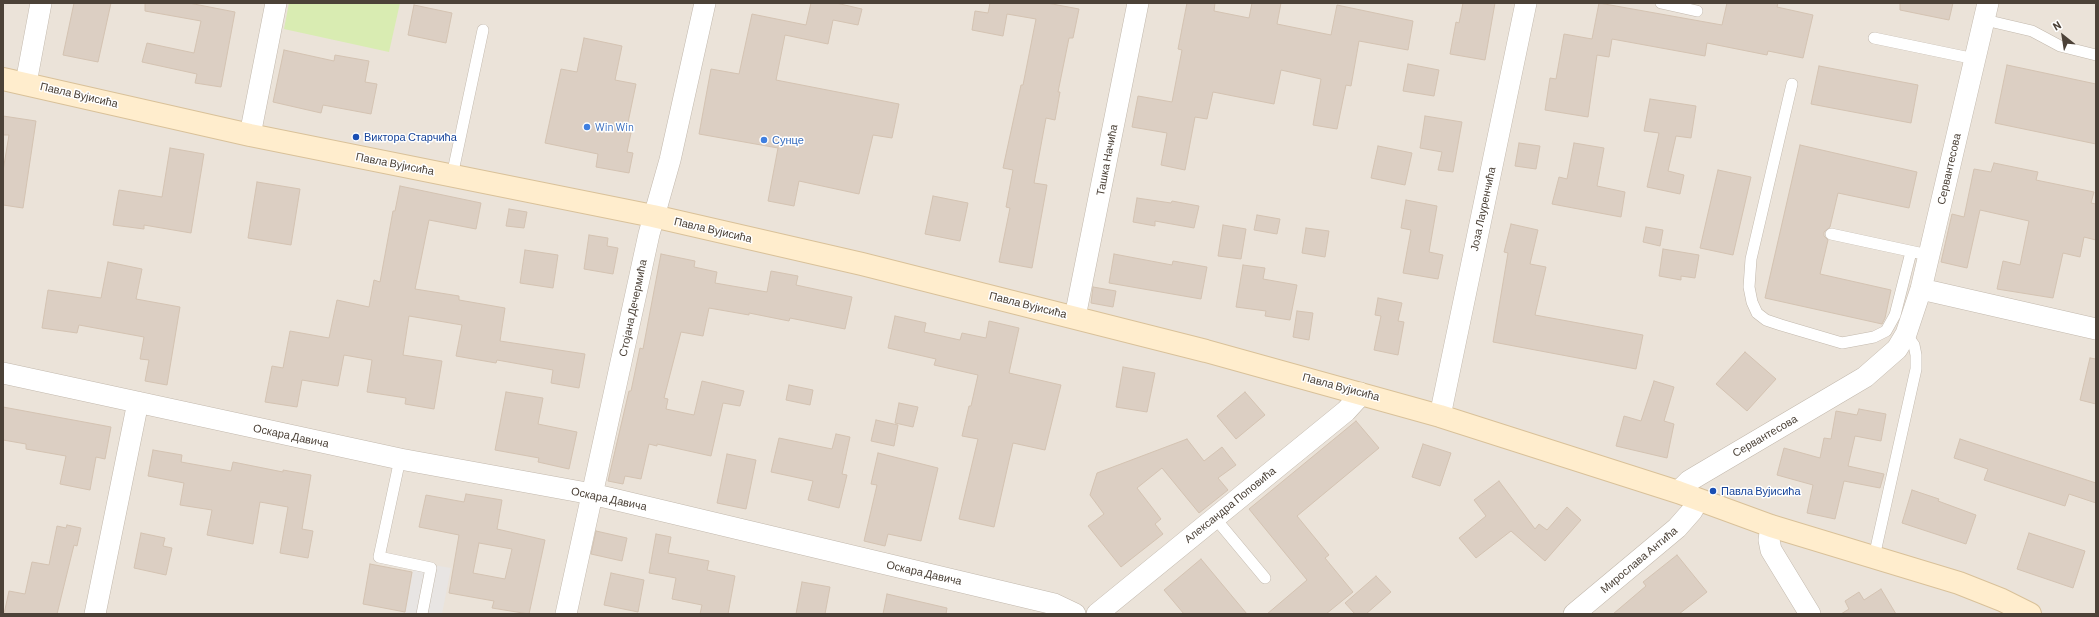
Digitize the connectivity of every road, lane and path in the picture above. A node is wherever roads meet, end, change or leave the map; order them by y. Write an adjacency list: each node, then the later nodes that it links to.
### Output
1 (41, 3): 14 (street)
2 (276, 3): 16 (street)
3 (705, 3): 18 (street, Стојана Дечермића)
4 (1138, 3): 22 (street, Ташка Начића)
5 (1526, 3): 28 (street, Јоза Лауренчића)
6 (1661, 3): 7 (lane)
7 (1697, 11)
8 (1986, 12): 11 (lane); 12 (street, Сервантесова)
9 (483, 30): 17 (lane)
10 (1874, 38): 12 (lane)
11 (2096, 56)
12 (1975, 59): 20 (street, Сервантесова)
13 (3, 79): 14 (street, Павла Вујисића)
14 (26, 83): 16 (street, Павла Вујисића)
15 (1792, 84): 20 (lane)
16 (250, 135): 17 (street, Павла Вујисића)
17 (452, 176): 18 (street, Павла Вујисића)
18 (654, 216): 22 (street, Павла Вујисића); 30 (street, Стојана Дечермића)
19 (1831, 234): 20 (lane)
20 (1920, 253): 21 (street, Сервантесова)
21 (1921, 289): 23 (street); 24 (street, Сервантесова)
22 (1075, 317): 26 (street, Павла Вујисића)
23 (2096, 329)
24 (1906, 334): 31 (street, Сервантесова); 34 (lane)
25 (3, 373): 27 (street, Оскара Давича)
26 (1360, 393): 28 (street, Павла Вујисића); 32 (street, Александра Поповића)
27 (138, 402): 29 (street, Оскара Давича); 36 (street)
28 (1440, 416): 31 (street, Павла Вујисића)
29 (400, 459): 30 (street, Оскара Давича); 37 (lane)
30 (592, 494): 38 (street, Стојана Дечермића); 39 (street, Оскара Давича)
31 (1688, 496): 33 (street, Павла Вујисића); 41 (street, Мирослава Антића)
32 (1215, 518): 35 (lane); 40 (street, Александра Поповића)
33 (1771, 526): 34 (street, Павла Вујисића); 42 (street)
34 (1874, 557): 43 (street, Павла Вујисића)
35 (1265, 578)
36 (95, 614)
37 (422, 614)
38 (566, 614)
39 (1075, 614)
40 (1097, 614)
41 (1574, 614)
42 (1810, 614)
43 (2030, 614)

